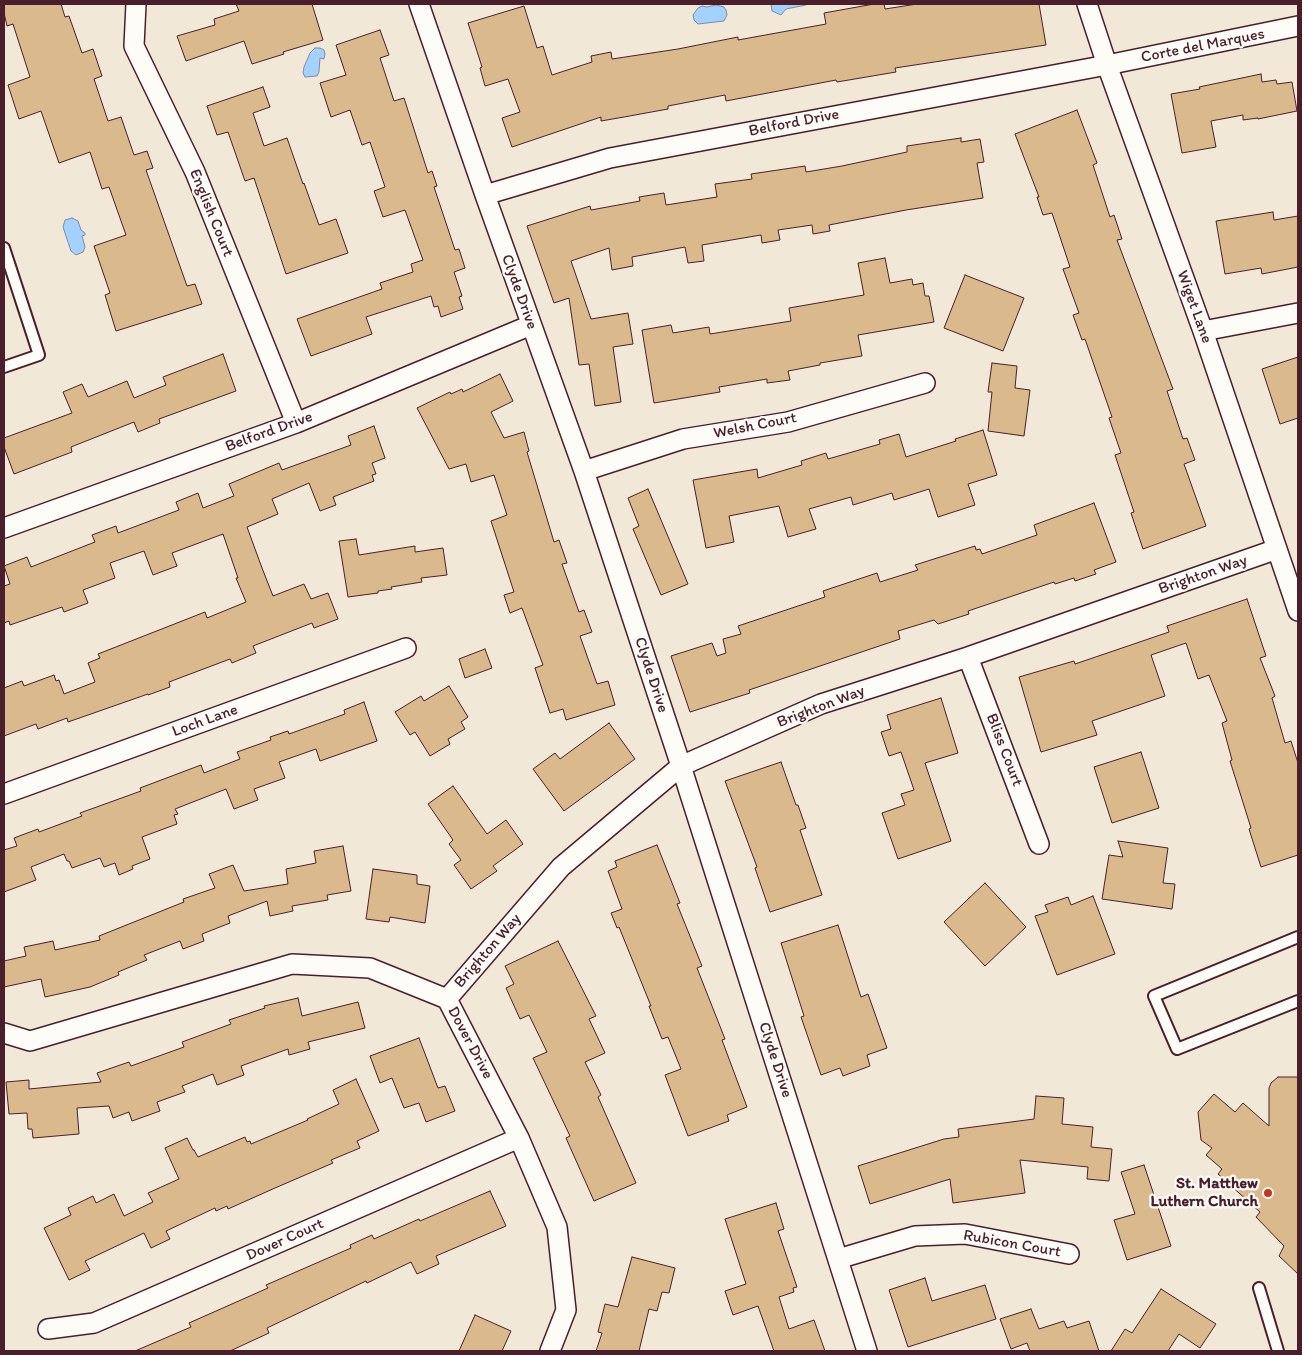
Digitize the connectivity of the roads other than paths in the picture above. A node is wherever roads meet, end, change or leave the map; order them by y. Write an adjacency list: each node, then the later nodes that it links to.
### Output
1 (136, 4): 13 (street, English Court)
2 (419, 4): 6 (street, Clyde Drive)
3 (1087, 4): 5 (street, Wiget Lane)
4 (1298, 26): 5 (street, Corte del Marques)
5 (1107, 65): 6 (street, Belford Drive); 10 (street, Wiget Lane)
6 (485, 195): 9 (street, Clyde Drive)
7 (4, 248): 11 (lane)
8 (1298, 313): 10 (street)
9 (531, 325): 13 (street, Belford Drive); 14 (street, Clyde Drive)
10 (1203, 331): 16 (street, Wiget Lane)
11 (4, 368)
12 (925, 383): 14 (street, Welsh Court)
13 (296, 423): 15 (street, Belford Drive)
14 (584, 471): 20 (street, Clyde Drive)
15 (4, 528)
16 (1277, 549): 17 (street, Wiget Lane); 19 (street, Brighton Way)
17 (1298, 611)
18 (406, 648): 21 (street, Loch Lane)
19 (968, 657): 20 (street, Brighton Way); 22 (street, Bliss Court)
20 (680, 766): 24 (street, Brighton Way); 29 (street, Clyde Drive)
21 (4, 794)
22 (1039, 844)
23 (1298, 937): 25 (lane)
24 (447, 999): 26 (street, Dover Drive); 27 (street, Dover Drive)
25 (1298, 1000)
26 (4, 1033)
27 (519, 1138): 31 (street, Dover Court); 32 (street, Dover Drive)
28 (1069, 1254): 29 (street, Rubicon Court)
29 (838, 1259): 33 (street, Clyde Drive)
30 (1259, 1288): 34 (lane)
31 (48, 1329)
32 (550, 1351)
33 (867, 1351)
34 (1278, 1351)

